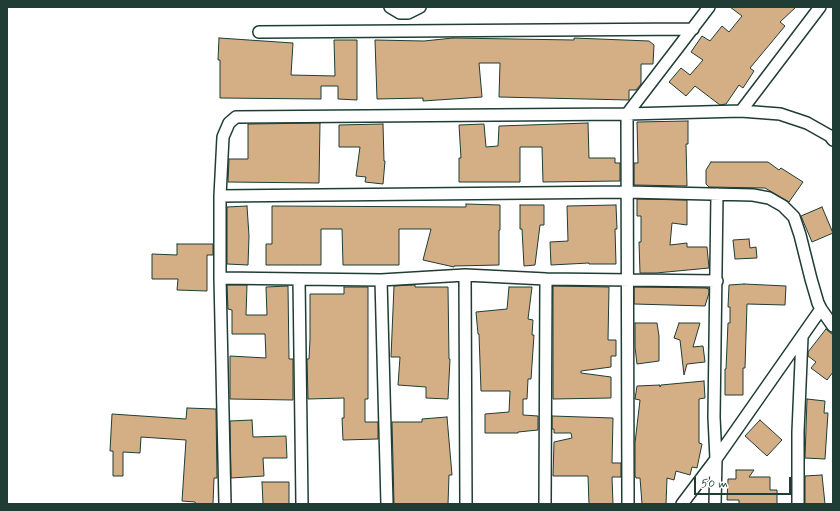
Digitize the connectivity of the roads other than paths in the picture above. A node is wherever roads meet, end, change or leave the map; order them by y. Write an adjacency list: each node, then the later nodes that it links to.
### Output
1 (390, 7): 2 (street)
2 (420, 7)
3 (820, 7): 7 (street)
4 (707, 8): 5 (street)
5 (692, 28): 6 (street); 8 (street)
6 (259, 32)
7 (741, 111): 8 (street); 9 (street)
8 (627, 114): 10 (street); 12 (street)
9 (833, 140)
10 (627, 192): 11 (street); 12 (street); 17 (street)
11 (717, 194): 19 (street); 20 (street)
12 (220, 196): 14 (street)
13 (464, 275): 16 (street); 18 (street); 27 (street)
14 (220, 278): 15 (street); 24 (street)
15 (300, 279): 18 (street); 25 (street)
16 (546, 279): 17 (street); 28 (street)
17 (627, 279): 19 (street); 29 (street)
18 (381, 280): 26 (street)
19 (717, 281): 23 (street)
20 (821, 309): 21 (street); 22 (street)
21 (833, 326)
22 (802, 337): 23 (street); 32 (street)
23 (716, 459): 30 (street); 31 (street)
24 (225, 504)
25 (302, 504)
26 (387, 504)
27 (466, 504)
28 (545, 504)
29 (628, 504)
30 (682, 504)
31 (715, 504)
32 (798, 504)

